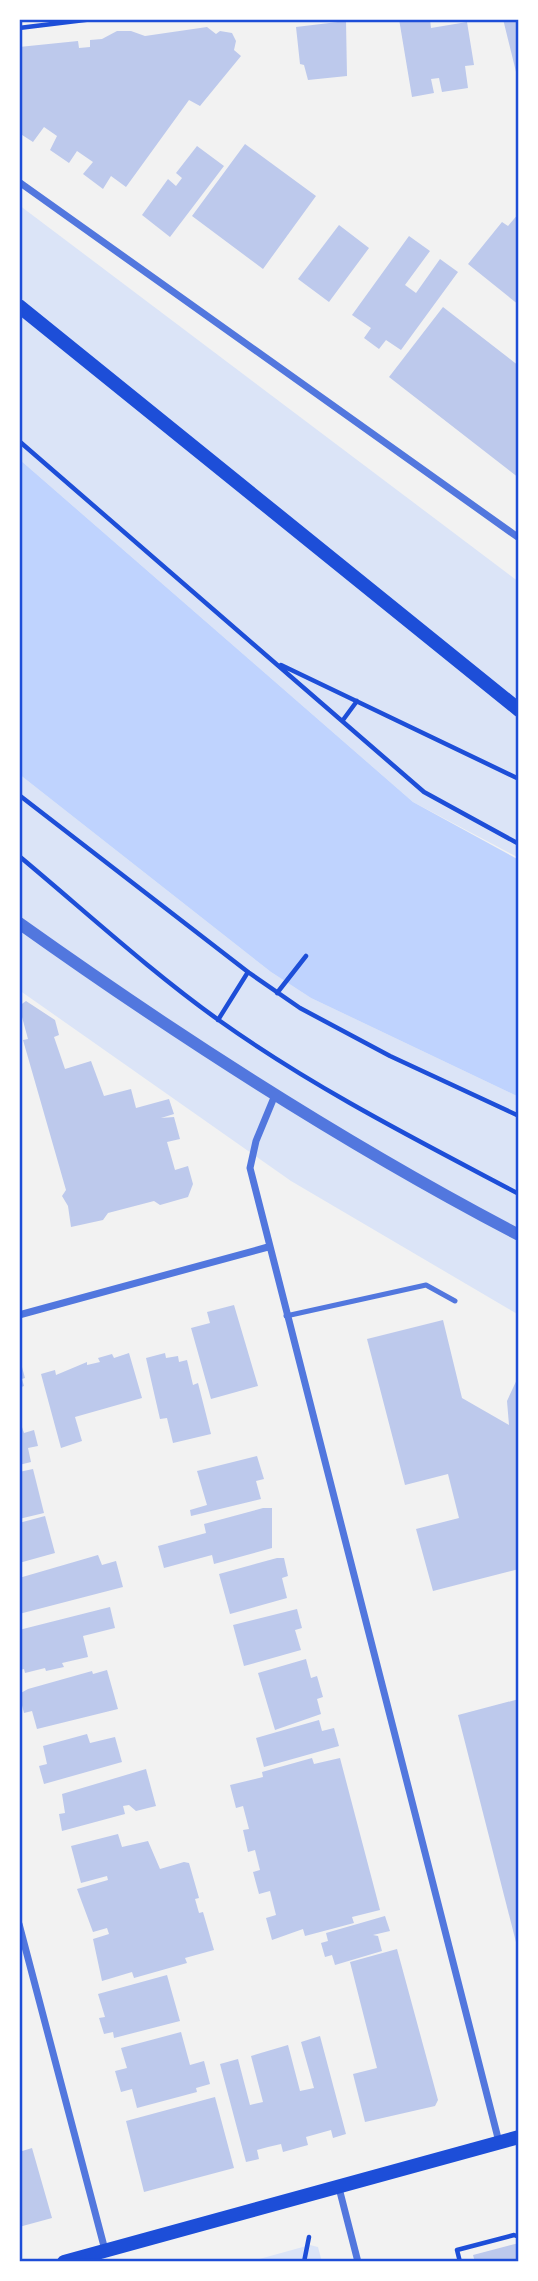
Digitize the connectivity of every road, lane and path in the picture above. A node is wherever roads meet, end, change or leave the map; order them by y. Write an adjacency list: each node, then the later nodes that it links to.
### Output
1 (93, 19): 2 (path)
2 (19, 28)
3 (19, 182): 6 (street)
4 (19, 306): 9 (main road)
5 (19, 442): 7 (path)
6 (519, 538)
7 (274, 662): 8 (path); 10 (path)
8 (357, 701): 10 (path); 11 (path)
9 (519, 710)
10 (343, 720): 13 (path)
11 (519, 779)
12 (19, 795): 17 (path)
13 (519, 844)
14 (19, 856): 19 (path)
15 (19, 923): 20 (street)
16 (306, 956): 18 (path)
17 (248, 972): 18 (path); 19 (path)
18 (277, 992): 21 (path)
19 (218, 1020): 22 (path)
20 (275, 1095): 23 (street); 24 (street)
21 (519, 1116)
22 (519, 1194)
23 (519, 1236)
24 (268, 1247): 26 (street); 27 (street)
25 (455, 1301): 27 (lane)
26 (19, 1315)
27 (286, 1317): 30 (street)
28 (19, 1924): 34 (street)
29 (519, 2137): 30 (main road)
30 (499, 2143): 31 (main road)
31 (339, 2188): 34 (main road); 37 (street)
32 (309, 2237): 36 (path)
33 (519, 2237): 38 (path)
34 (105, 2250): 35 (main road)
35 (64, 2262)
36 (304, 2262)
37 (358, 2262)
38 (460, 2262)

